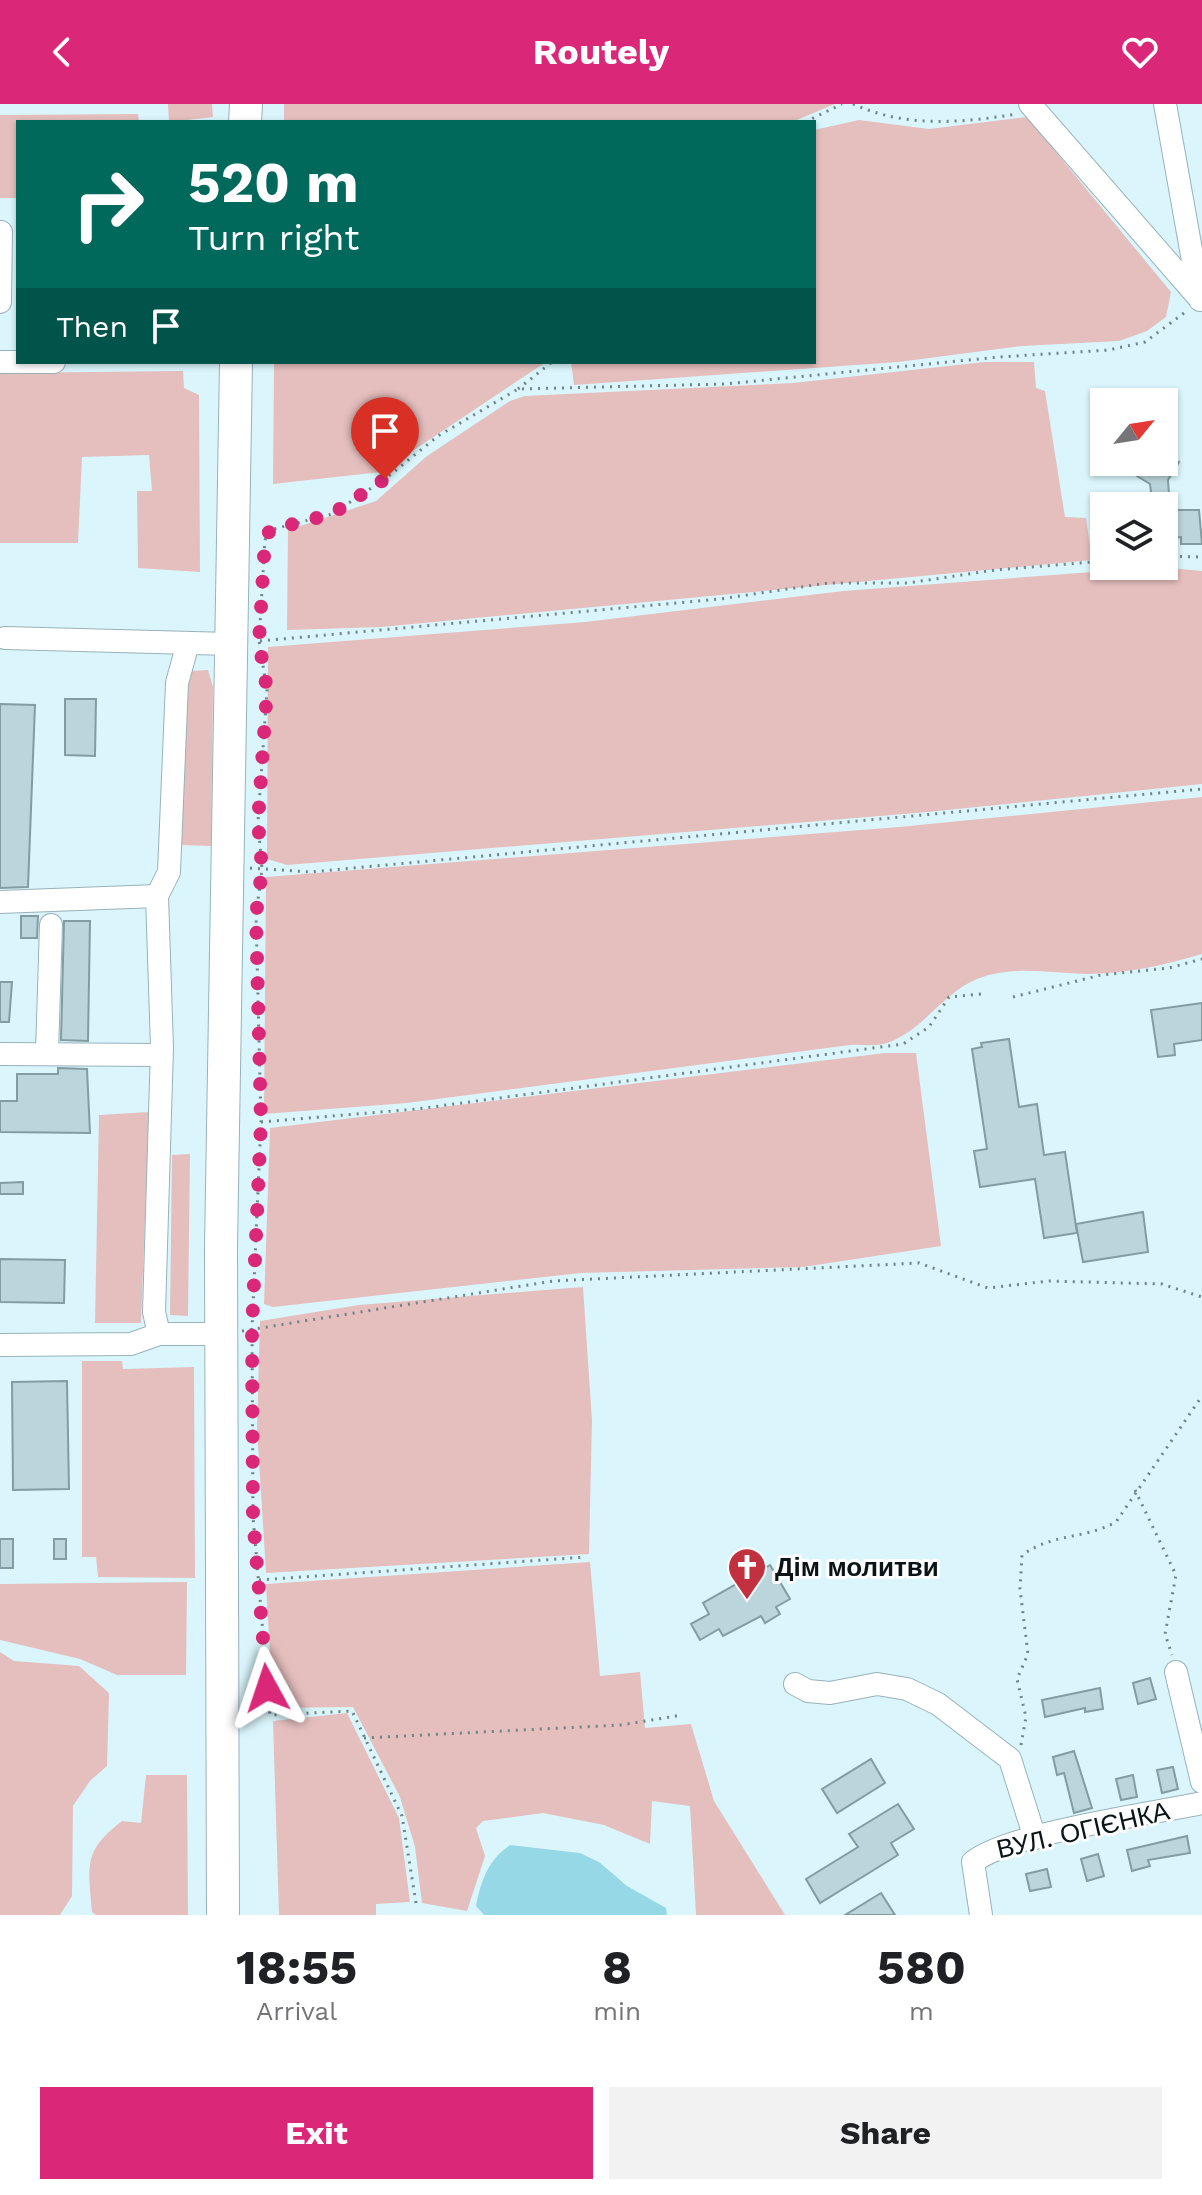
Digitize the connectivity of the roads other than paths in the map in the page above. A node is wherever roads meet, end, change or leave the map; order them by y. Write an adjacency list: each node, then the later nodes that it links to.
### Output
1 (1165, 104): 5 (street)
2 (1033, 108): 5 (street)
3 (1, 232): 4 (street)
4 (0, 302)
5 (1201, 306)
6 (236, 364): 9 (highway)
7 (5, 638): 8 (street)
8 (188, 643): 9 (street); 10 (street)
9 (244, 643): 16 (highway)
10 (157, 896): 11 (street); 15 (street)
11 (0, 902)
12 (51, 925): 13 (street)
13 (47, 1053): 14 (street); 15 (street)
14 (0, 1054)
15 (161, 1055): 17 (street)
16 (237, 1332): 17 (street); 24 (highway)
17 (159, 1334): 18 (street)
18 (0, 1345)
19 (1176, 1672): 21 (street)
20 (795, 1684): 23 (street)
21 (1202, 1782)
22 (1202, 1803): 23 (street, ВУЛ. ОГІЄНКА)
23 (1035, 1838): 25 (street, ВУЛ. ОГІЄНКА)
24 (223, 1915)
25 (981, 1915)

